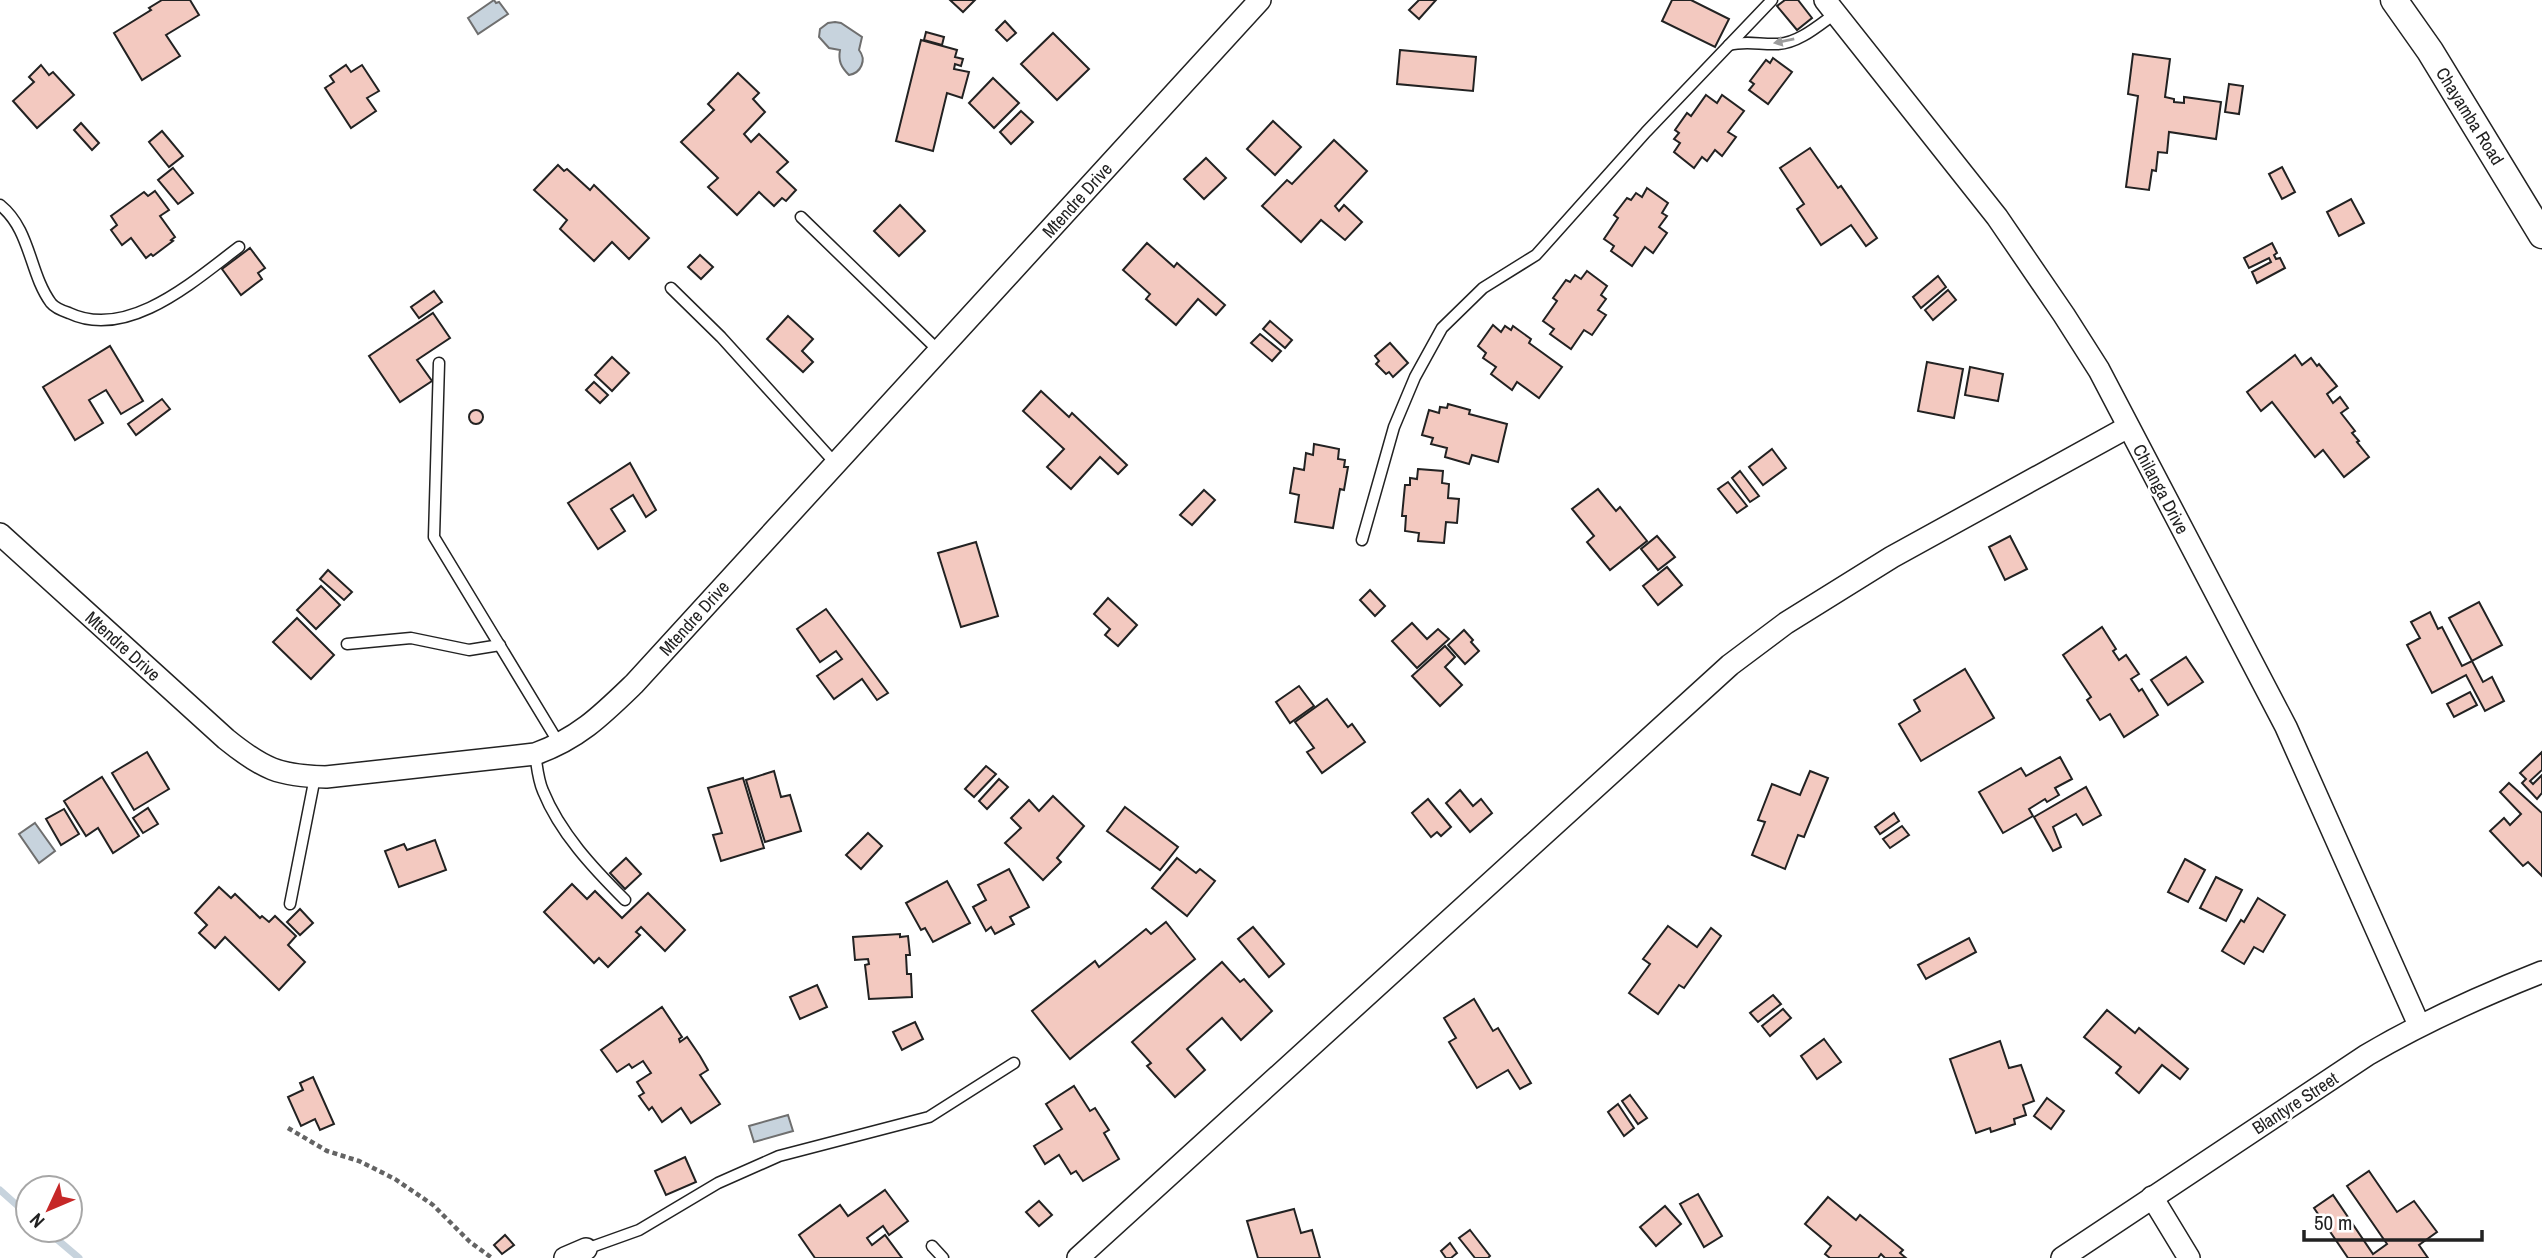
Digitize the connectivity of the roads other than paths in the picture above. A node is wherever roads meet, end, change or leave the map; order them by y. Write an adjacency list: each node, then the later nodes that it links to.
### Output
1 (1260, 0): 11 (street, Mtendre Drive)
2 (1772, 0): 5 (lane)
3 (2394, 0): 8 (street, Chayamba Road)
4 (1830, 7): 5 (lane, one-way to 5); 13 (street, Chilanga Drive)
5 (1726, 46): 16 (lane)
6 (0, 205): 9 (lane)
7 (802, 216): 11 (lane)
8 (2542, 235)
9 (239, 247)
10 (671, 288): 14 (lane)
11 (939, 351): 14 (street, Mtendre Drive)
12 (439, 363): 18 (lane)
13 (2128, 427): 25 (street, Chilanga Drive); 32 (street)
14 (835, 464): 19 (street, Mtendre Drive)
15 (0, 534): 21 (street, Mtendre Drive)
16 (1362, 540)
17 (347, 644): 18 (lane)
18 (499, 645): 19 (lane)
19 (560, 745): 20 (street, Mtendre Drive)
20 (535, 754): 21 (street, Mtendre Drive); 22 (lane)
21 (316, 777): 23 (lane)
22 (625, 900)
23 (290, 904)
24 (2542, 972): 25 (street, Blantyre Street)
25 (2419, 1025): 27 (street, Blantyre Street)
26 (1014, 1063): 29 (lane)
27 (2152, 1197): 33 (street, Blantyre Street); 34 (street)
28 (932, 1246): 31 (lane)
29 (586, 1249): 30 (street)
30 (565, 1258)
31 (943, 1258)
32 (1077, 1258)
33 (2062, 1258)
34 (2189, 1258)

